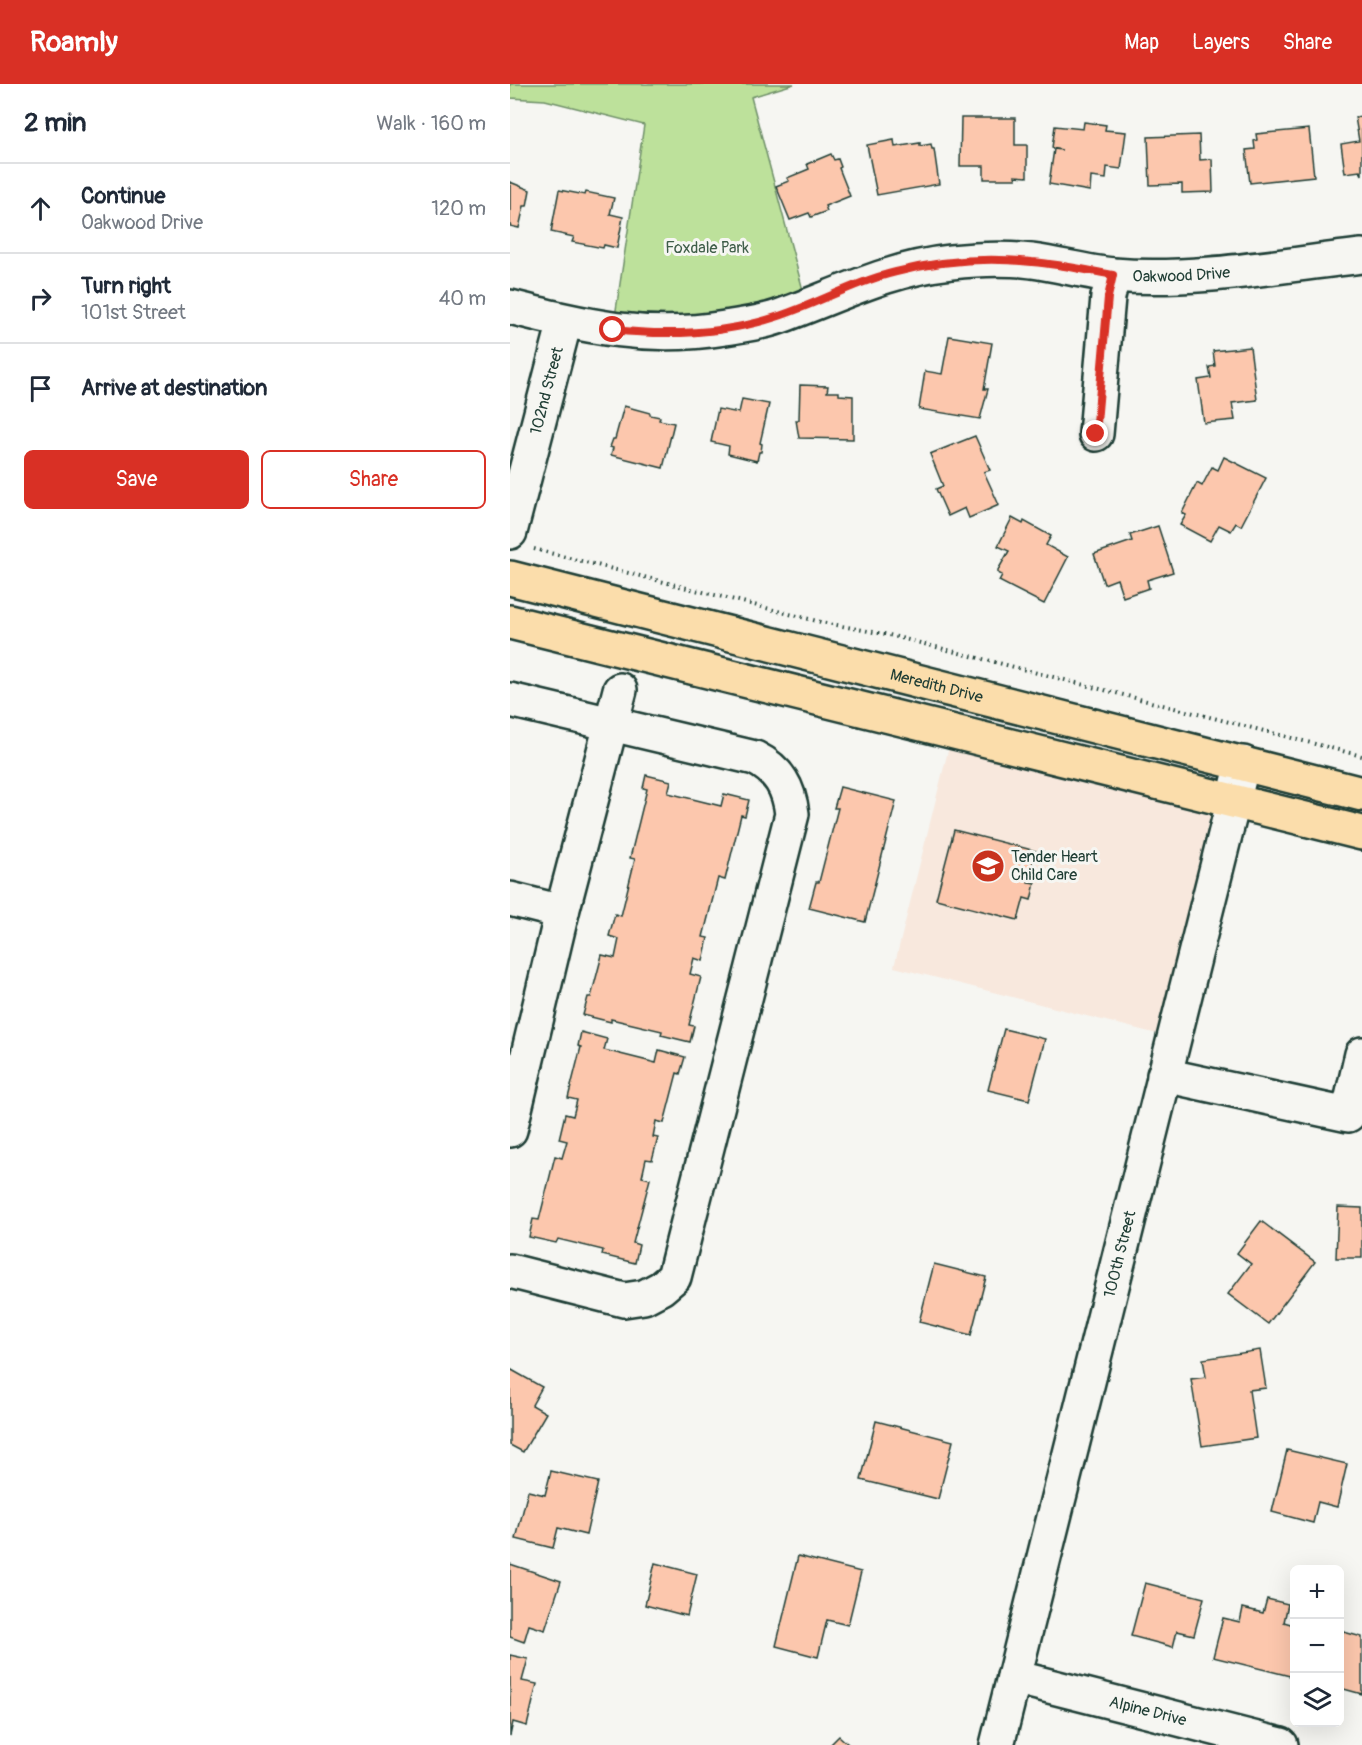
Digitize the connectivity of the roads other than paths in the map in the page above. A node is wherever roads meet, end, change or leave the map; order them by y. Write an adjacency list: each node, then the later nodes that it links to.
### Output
1 (1362, 256): 2 (street, Oakwood Drive)
2 (1113, 275): 4 (street, Oakwood Drive); 5 (street)
3 (510, 307): 4 (street, Oakwood Drive)
4 (565, 321): 6 (street, 102nd Street)
5 (1096, 434)
6 (518, 539)
7 (510, 578): 12 (main road, Meredith Drive)
8 (510, 622): 14 (main road)
9 (620, 690): 11 (street)
10 (510, 700): 11 (street)
11 (612, 722): 17 (street); 21 (street)
12 (1243, 763): 13 (main road, Meredith Drive); 14 (street, 100th Street)
13 (1362, 794)
14 (1232, 802): 15 (main road); 19 (street, 100th Street)
15 (1362, 832)
16 (510, 899): 17 (street)
17 (562, 912): 20 (street)
18 (1362, 1054): 19 (street)
19 (1164, 1075): 22 (street, 100th Street)
20 (510, 1130)
21 (510, 1271)
22 (1014, 1677): 23 (street, 100th Street); 24 (street, Alpine Drive)
23 (997, 1745)
24 (1281, 1745)

